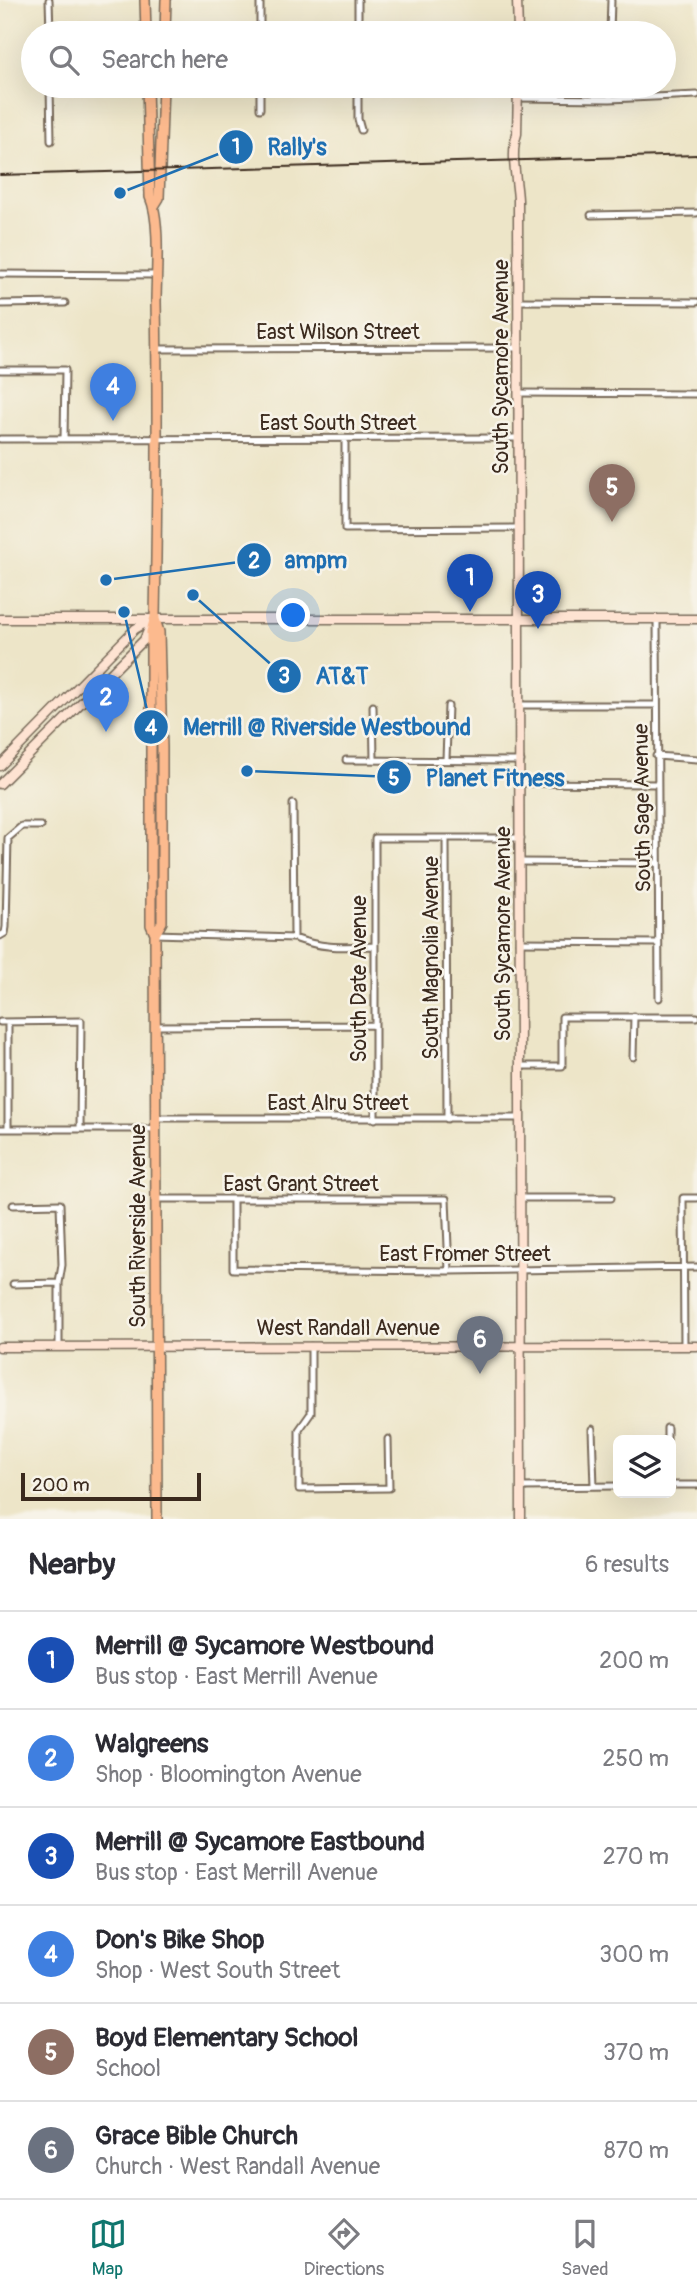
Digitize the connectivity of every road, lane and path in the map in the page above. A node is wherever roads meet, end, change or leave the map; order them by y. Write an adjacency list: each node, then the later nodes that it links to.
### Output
1 (49, 0): 8 (street)
2 (145, 0): 9 (main road)
3 (166, 0): 10 (main road)
4 (260, 0): 11 (street)
5 (358, 0): 12 (street)
6 (517, 0): 13 (street)
7 (611, 0): 14 (street)
8 (50, 21)
9 (146, 21)
10 (165, 21)
11 (260, 21)
12 (358, 21)
13 (518, 21)
14 (610, 21)
15 (697, 95): 16 (street)
16 (676, 96)
17 (50, 98): 27 (street)
18 (147, 98): 28 (main road, South Riverside Avenue)
19 (163, 98): 28 (main road, South Riverside Avenue)
20 (260, 98): 25 (street)
21 (358, 98): 26 (street)
22 (518, 98): 24 (street); 33 (street, South Sycamore Avenue)
23 (632, 98): 24 (street)
24 (610, 99)
25 (260, 109)
26 (361, 130)
27 (51, 141)
28 (154, 206): 32 (main road, South Riverside Avenue)
29 (697, 213): 30 (street)
30 (592, 215)
31 (0, 275): 32 (street)
32 (156, 275): 38 (main road, South Riverside Avenue)
33 (518, 301): 34 (street); 37 (street, South Sycamore Avenue)
34 (697, 302)
35 (65, 303): 36 (street)
36 (0, 304)
37 (518, 348): 38 (street, East Wilson Street); 40 (street, South Sycamore Avenue)
38 (157, 349): 46 (main road, South Riverside Avenue)
39 (0, 370): 44 (street)
40 (518, 393): 41 (street); 42 (street, South Sycamore Avenue)
41 (697, 394)
42 (519, 438): 45 (street, East South Street); 47 (street, South Sycamore Avenue)
43 (0, 439): 44 (street, East South Street)
44 (64, 439): 46 (street, East South Street)
45 (345, 439): 46 (street, East South Street); 47 (street)
46 (157, 440): 48 (main road, South Riverside Avenue)
47 (519, 528): 50 (street, South Sycamore Avenue)
48 (155, 617): 49 (street); 50 (street); 53 (main road, South Riverside Avenue); 54 (street); 65 (street); 75 (main road, South Riverside Avenue)
49 (0, 619)
50 (520, 619): 51 (street); 55 (street, South Sycamore Avenue)
51 (657, 619): 52 (street); 56 (street, South Sage Avenue)
52 (697, 619)
53 (151, 655): 54 (street); 75 (main road, South Riverside Avenue)
54 (128, 656): 67 (street)
55 (521, 705): 56 (street); 64 (street, South Sycamore Avenue)
56 (656, 705): 59 (street, South Sage Avenue)
57 (373, 706): 63 (street)
58 (448, 706): 60 (street)
59 (656, 756): 61 (street); 68 (street, South Sage Avenue)
60 (446, 759): 63 (street); 64 (street)
61 (697, 759)
62 (346, 760): 63 (street)
63 (374, 760)
64 (521, 761): 66 (street, South Sycamore Avenue)
65 (0, 766)
66 (521, 783): 68 (street); 72 (street, South Sycamore Avenue)
67 (0, 784)
68 (657, 784): 74 (street, South Sage Avenue)
69 (293, 804): 77 (street)
70 (41, 826): 76 (street)
71 (446, 838): 72 (street); 80 (street, South Date Avenue); 93 (street, South Magnolia Avenue)
72 (520, 838): 73 (street, South Sycamore Avenue)
73 (520, 862): 74 (street); 78 (street, South Sycamore Avenue)
74 (658, 863): 79 (street, South Sage Avenue)
75 (155, 934): 77 (street); 87 (main road, South Riverside Avenue)
76 (0, 936)
77 (294, 938): 80 (street)
78 (519, 942): 79 (street); 89 (street, South Sycamore Avenue)
79 (658, 943): 81 (street, South Sage Avenue)
80 (374, 946): 86 (street, South Date Avenue)
81 (659, 998)
82 (634, 1016): 83 (street); 88 (street); 89 (street)
83 (697, 1017)
84 (0, 1022): 85 (street)
85 (8, 1022): 95 (street); 96 (street)
86 (374, 1025): 87 (street); 92 (street, South Date Avenue)
87 (155, 1026): 90 (main road, South Riverside Avenue)
88 (633, 1057)
89 (520, 1066): 91 (street, South Sycamore Avenue)
90 (155, 1118): 92 (street, East Alru Street); 97 (main road, South Riverside Avenue)
91 (520, 1118): 93 (street, East Alru Street); 98 (street, South Sycamore Avenue)
92 (375, 1119): 93 (street, East Alru Street)
93 (447, 1119)
94 (0, 1129): 95 (street)
95 (8, 1129): 96 (street)
96 (80, 1129): 97 (street)
97 (155, 1129): 101 (main road, South Riverside Avenue)
98 (520, 1198): 99 (street); 106 (street, South Sycamore Avenue)
99 (611, 1198)
100 (697, 1198): 104 (street)
101 (156, 1199): 102 (street, East Grant Street); 116 (main road, South Riverside Avenue)
102 (233, 1200): 107 (street, East Fromer Street); 107 (street, East Grant Street)
103 (13, 1205): 108 (street)
104 (683, 1267): 105 (street, East Fromer Street); 106 (street, East Fromer Street); 112 (street)
105 (697, 1267)
106 (520, 1270): 107 (street, East Fromer Street); 110 (street, South Sycamore Avenue)
107 (449, 1271)
108 (59, 1283): 109 (street); 115 (street)
109 (13, 1284)
110 (520, 1345): 111 (street, West Randall Avenue); 112 (street, West Randall Avenue); 125 (street, South Sycamore Avenue)
111 (311, 1346): 116 (street, West Randall Avenue); 120 (street)
112 (684, 1346): 113 (street, West Randall Avenue)
113 (697, 1346)
114 (0, 1347): 115 (street, West Randall Avenue)
115 (59, 1347): 116 (street, West Randall Avenue)
116 (156, 1347): 126 (main road, South Riverside Avenue)
117 (667, 1428): 119 (street)
118 (592, 1429): 123 (street)
119 (667, 1435)
120 (388, 1439)
121 (676, 1485): 122 (street)
122 (697, 1485)
123 (594, 1486): 124 (street); 125 (street)
124 (613, 1486)
125 (521, 1487): 127 (street, South Sycamore Avenue)
126 (157, 1519)
127 (521, 1519)

